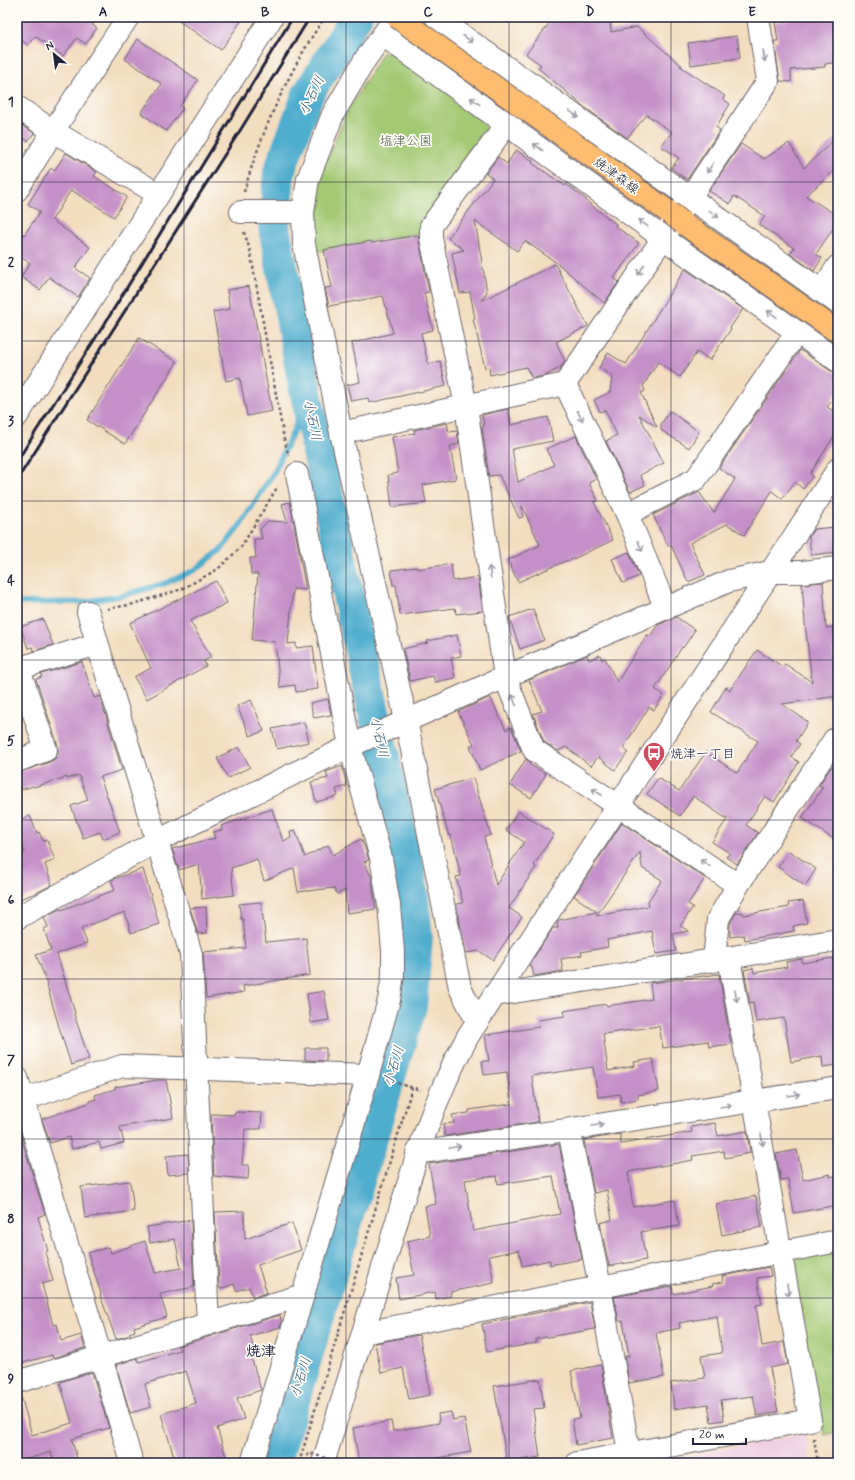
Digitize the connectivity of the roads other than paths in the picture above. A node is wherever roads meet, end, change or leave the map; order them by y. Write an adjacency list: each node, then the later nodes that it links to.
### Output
1 (128, 17): 10 (street)
2 (272, 17): 12 (street)
3 (396, 17): 6 (street); 20 (main road, 焼津森線, bridge)
4 (436, 17): 7 (street, one-way to 7)
5 (758, 17): 13 (street, one-way to 13)
6 (383, 35): 9 (street, one-way to 6); 15 (street)
7 (534, 86): 9 (street); 13 (street, one-way to 13)
8 (17, 107): 10 (street)
9 (507, 124): 16 (street, one-way to 9); 23 (street)
10 (53, 131): 11 (street); 12 (street)
11 (17, 190)
12 (158, 194): 24 (street)
13 (690, 197): 16 (street); 18 (street, one-way to 18)
14 (244, 212): 15 (street)
15 (299, 212): 25 (street)
16 (663, 238): 19 (street, one-way to 16); 22 (street, one-way to 22)
17 (838, 266): 18 (street)
18 (830, 297)
19 (797, 332): 21 (street); 28 (street)
20 (838, 332)
21 (838, 361)
22 (565, 384): 23 (street); 28 (street, one-way to 28)
23 (466, 406): 25 (street); 35 (street, one-way to 23)
24 (17, 416)
25 (341, 433): 36 (street)
26 (293, 467): 38 (street)
27 (838, 469): 30 (street)
28 (627, 514): 31 (street, one-way to 31)
29 (838, 568): 30 (street)
30 (770, 572): 31 (street); 40 (street)
31 (666, 609): 35 (street)
32 (88, 612): 33 (street)
33 (98, 644): 34 (street); 41 (street)
34 (18, 669): 39 (street)
35 (505, 677): 36 (street); 40 (street, one-way to 35)
36 (403, 722): 38 (street); 47 (street)
37 (838, 740): 42 (street)
38 (354, 745): 41 (street); 49 (street)
39 (17, 761)
40 (618, 806): 42 (street, one-way to 40); 46 (street)
41 (157, 841): 43 (street); 48 (street)
42 (738, 885): 45 (street)
43 (17, 918)
44 (838, 940): 45 (street)
45 (721, 959): 46 (street); 53 (street, one-way to 53)
46 (494, 995): 47 (street)
47 (477, 1021): 55 (street)
48 (196, 1069): 49 (street); 52 (street); 60 (street)
49 (374, 1077): 59 (street)
50 (17, 1078): 52 (street)
51 (838, 1088): 53 (street, one-way to 51)
52 (20, 1101): 62 (street)
53 (755, 1101): 54 (street, one-way to 53); 57 (street, one-way to 57)
54 (570, 1130): 55 (street, one-way to 54); 58 (street)
55 (417, 1153): 61 (street)
56 (838, 1241): 57 (street)
57 (781, 1252): 58 (street); 64 (street, one-way to 64)
58 (600, 1287): 61 (street); 64 (street)
59 (303, 1295): 60 (street); 67 (street)
60 (208, 1324): 62 (street)
61 (363, 1333): 65 (street)
62 (101, 1357): 63 (street); 66 (street)
63 (17, 1382)
64 (629, 1453): 68 (street)
65 (315, 1459)
66 (132, 1463)
67 (252, 1463)
68 (577, 1463)

